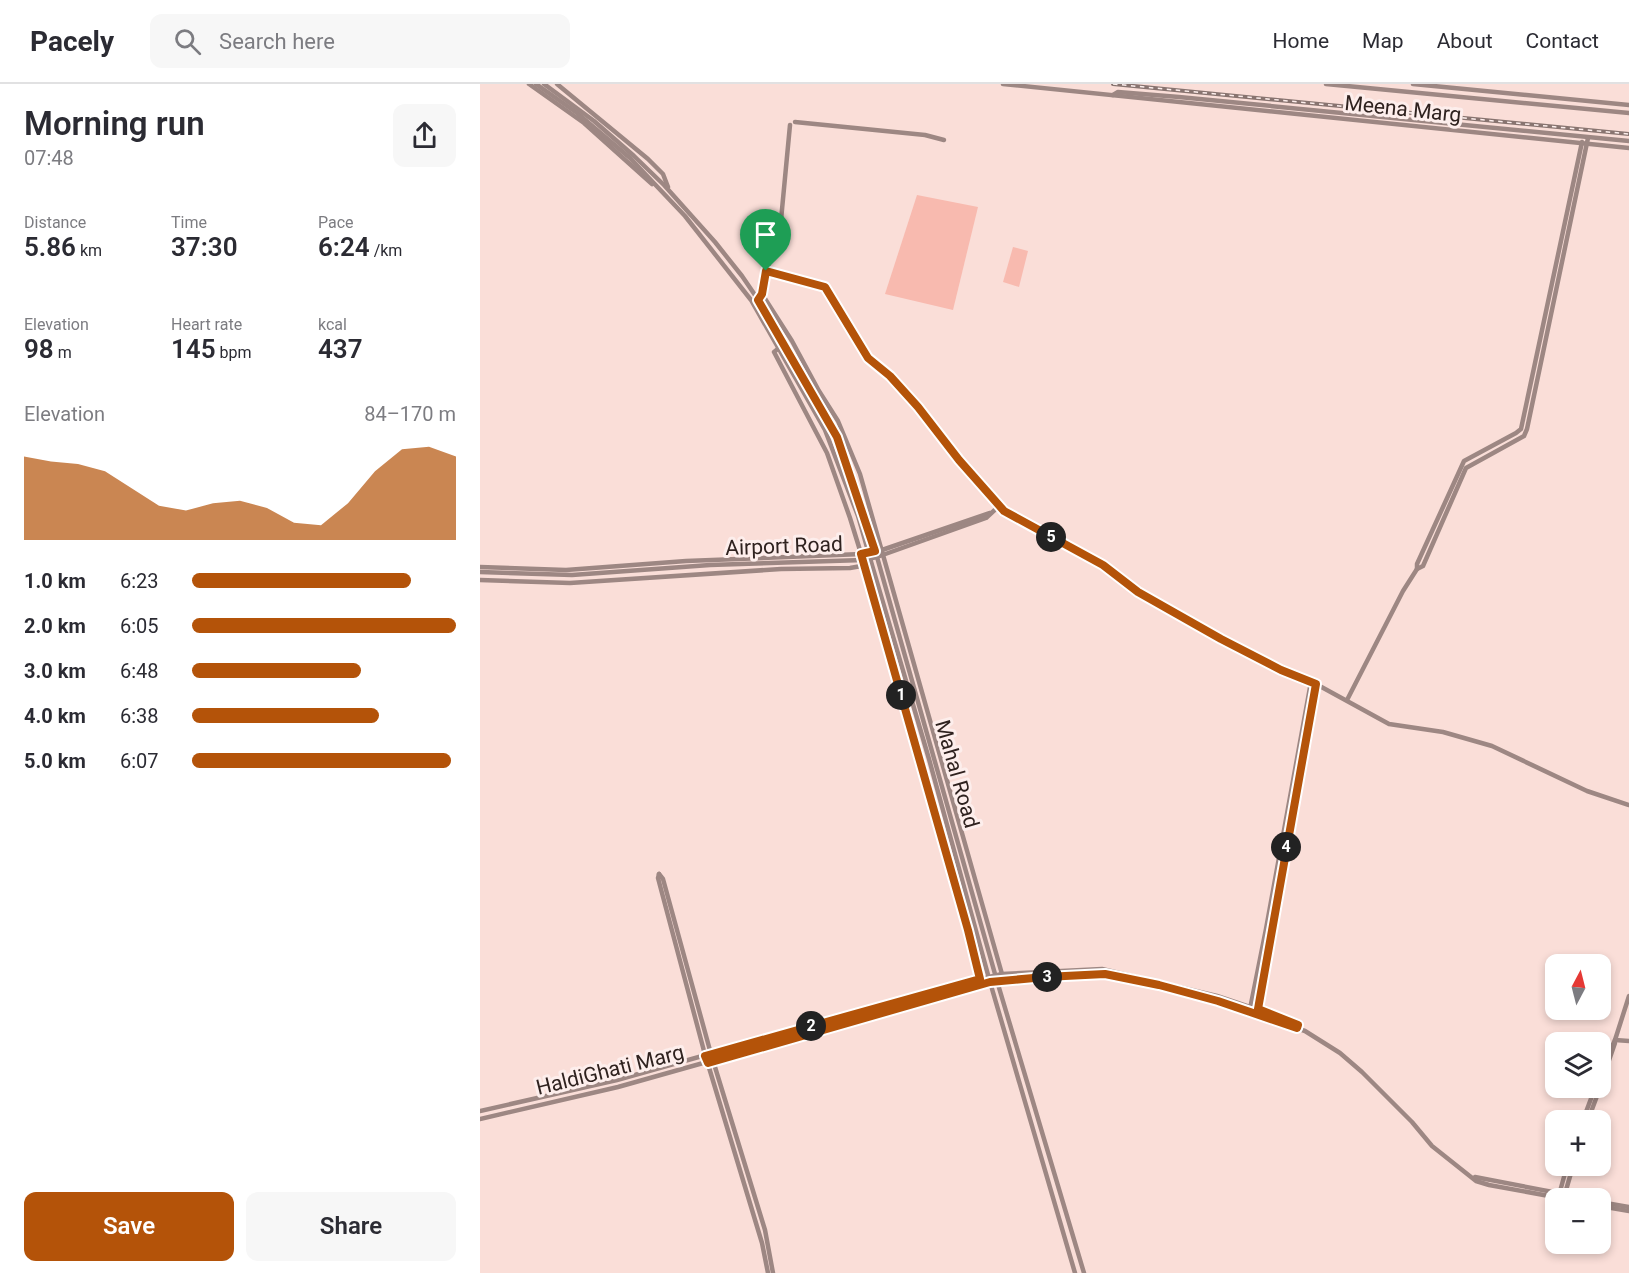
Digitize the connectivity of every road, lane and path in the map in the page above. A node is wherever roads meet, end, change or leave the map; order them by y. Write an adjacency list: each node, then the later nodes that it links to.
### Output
1 (529, 84): 25 (street)
2 (536, 84): 22 (street)
3 (544, 84): 22 (street)
4 (557, 84): 23 (street)
5 (1003, 84): 8 (street)
6 (1326, 84): 10 (street)
7 (1413, 84): 9 (street)
8 (1113, 95): 11 (street, Meena Marg); 14 (street, Meena Marg)
9 (1629, 105)
10 (1629, 113)
11 (1388, 117): 12 (street, Meena Marg); 14 (street)
12 (1425, 121): 16 (street); 17 (street, Meena Marg)
13 (795, 122): 18 (street)
14 (1388, 124): 16 (street, Meena Marg)
15 (790, 125): 27 (street)
16 (1424, 128): 17 (street, Meena Marg)
17 (1513, 133): 19 (street, Meena Marg)
18 (944, 140)
19 (1585, 140): 20 (street); 21 (street, Meena Marg); 49 (street)
20 (1629, 141)
21 (1629, 148)
22 (632, 157): 24 (street)
23 (659, 170): 24 (street); 26 (street)
24 (648, 173): 25 (street); 26 (street)
25 (660, 188): 30 (street, Mahal Road)
26 (668, 189): 29 (street, Mahal Road)
27 (766, 271): 28 (street); 31 (street)
28 (762, 294): 29 (street); 36 (street)
29 (758, 300): 34 (street, Mahal Road)
30 (779, 348): 32 (street, Mahal Road); 33 (street)
31 (999, 506): 36 (street, Airport Road); 47 (street)
32 (867, 545): 33 (street); 35 (street, Mahal Road)
33 (858, 546): 39 (street)
34 (875, 551): 35 (street, Airport Road); 36 (street, Airport Road); 37 (street, Mahal Road)
35 (869, 552): 38 (street, Mahal Road); 39 (street, Airport Road)
36 (883, 552): 37 (street, Airport Road); 53 (street)
37 (877, 557): 38 (street, Airport Road); 53 (street, Mahal Road)
38 (870, 559): 39 (street, Airport Road); 40 (street, Mahal Road)
39 (863, 560): 40 (street); 41 (street, Airport Road); 42 (street, Airport Road); 43 (street); 45 (street)
40 (872, 565): 44 (street, Mahal Road)
41 (480, 567)
42 (480, 572)
43 (480, 580)
44 (889, 623): 45 (street); 46 (street, Mahal Road)
45 (881, 624): 48 (street)
46 (907, 683): 48 (street); 50 (street, Mahal Road)
47 (1313, 683): 49 (street); 56 (street); 57 (street)
48 (898, 684): 51 (street)
49 (1347, 700): 52 (street)
50 (923, 739): 51 (street); 55 (street, Mahal Road)
51 (914, 740): 54 (street)
52 (1629, 805)
53 (998, 977): 55 (street); 59 (street); 81 (street, Mahal Road)
54 (980, 979): 55 (street, HaldiGhati Marg); 64 (street, HaldiGhati Marg)
55 (989, 979): 66 (street, HaldiGhati Marg); 80 (street, Mahal Road)
56 (1255, 982): 57 (street); 59 (street)
57 (1263, 983): 60 (street)
58 (1629, 996): 61 (street)
59 (1250, 1009): 60 (street)
60 (1257, 1011): 75 (street)
61 (1615, 1040): 62 (street); 63 (street); 65 (street)
62 (1629, 1041)
63 (1611, 1049)
64 (708, 1055): 64 (street); 66 (street); 72 (street, HaldiGhati Marg)
65 (1611, 1057)
66 (710, 1062): 73 (street, HaldiGhati Marg); 74 (street)
67 (1593, 1098): 69 (street)
68 (1594, 1098): 69 (street)
69 (1592, 1102): 70 (street); 71 (street)
70 (1588, 1110)
71 (1590, 1110)
72 (480, 1111)
73 (480, 1119)
74 (729, 1122): 78 (street); 79 (street)
75 (1545, 1194)
76 (1611, 1206): 77 (street)
77 (1629, 1209)
78 (768, 1273)
79 (773, 1273)
80 (1075, 1273)
81 (1084, 1273)

